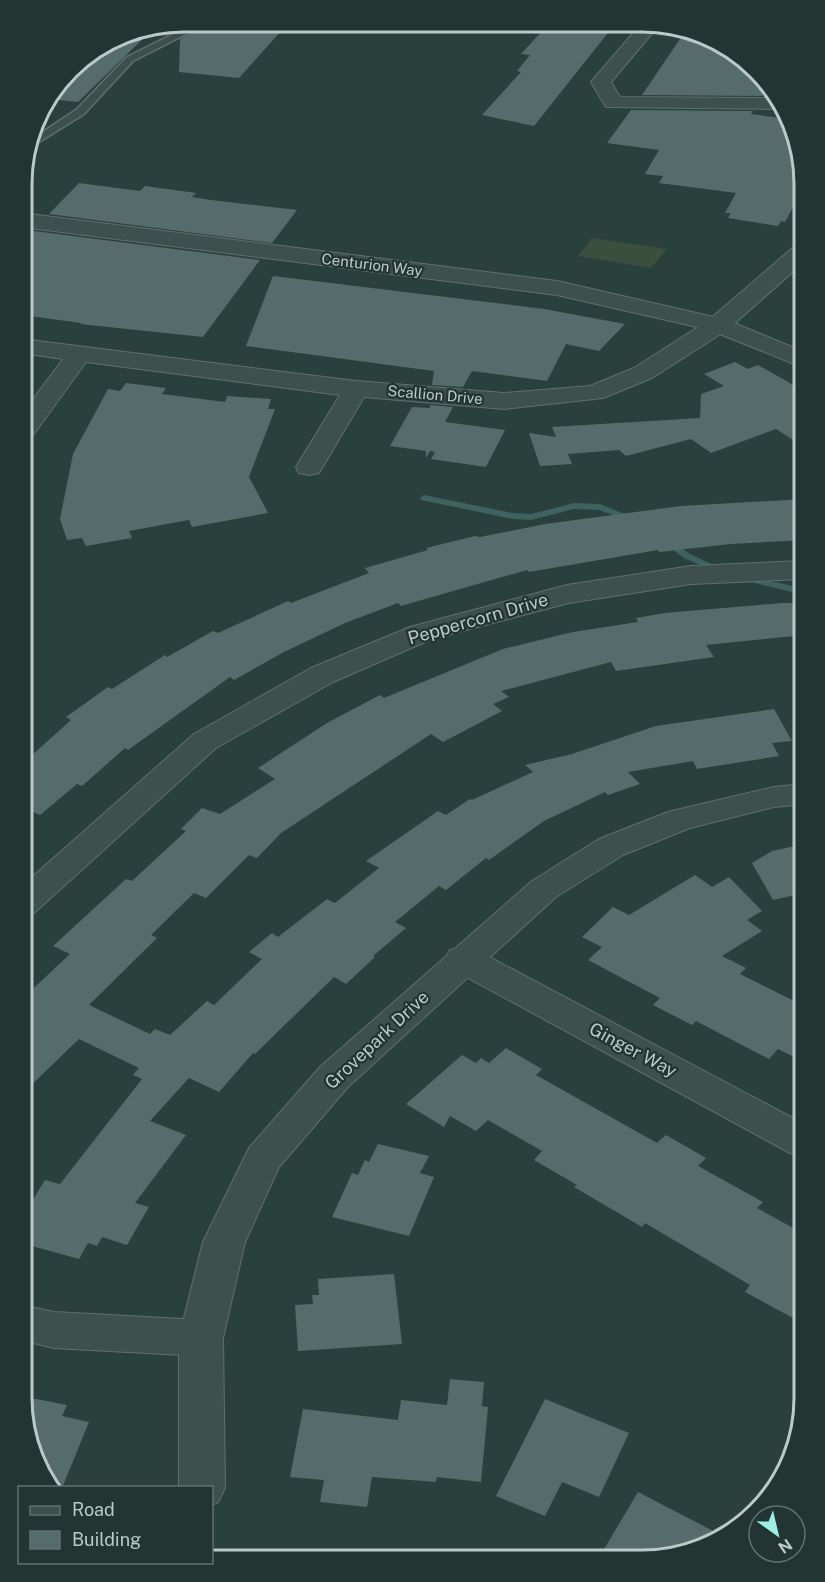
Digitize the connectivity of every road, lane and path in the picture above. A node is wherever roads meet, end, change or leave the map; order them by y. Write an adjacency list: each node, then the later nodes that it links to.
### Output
1 (185, 32): 4 (lane)
2 (644, 32): 3 (street)
3 (771, 104)
4 (39, 139)
5 (32, 221): 7 (street, Centurion Way)
6 (794, 259): 7 (street, Scallion Drive)
7 (718, 325): 10 (street, Centurion Way); 11 (street, Scallion Drive)
8 (32, 347): 9 (street, Scallion Drive)
9 (80, 353): 11 (street, Scallion Drive); 12 (street)
10 (794, 357)
11 (356, 388): 13 (street)
12 (32, 418)
13 (309, 467)
14 (794, 570): 16 (street, Peppercorn Drive)
15 (794, 795): 17 (street, Grovepark Drive)
16 (32, 896)
17 (463, 959): 18 (street, Ginger Way); 20 (street, Grovepark Drive)
18 (793, 1136)
19 (32, 1325): 20 (street)
20 (201, 1338): 21 (street, Grovepark Drive)
21 (202, 1486)

